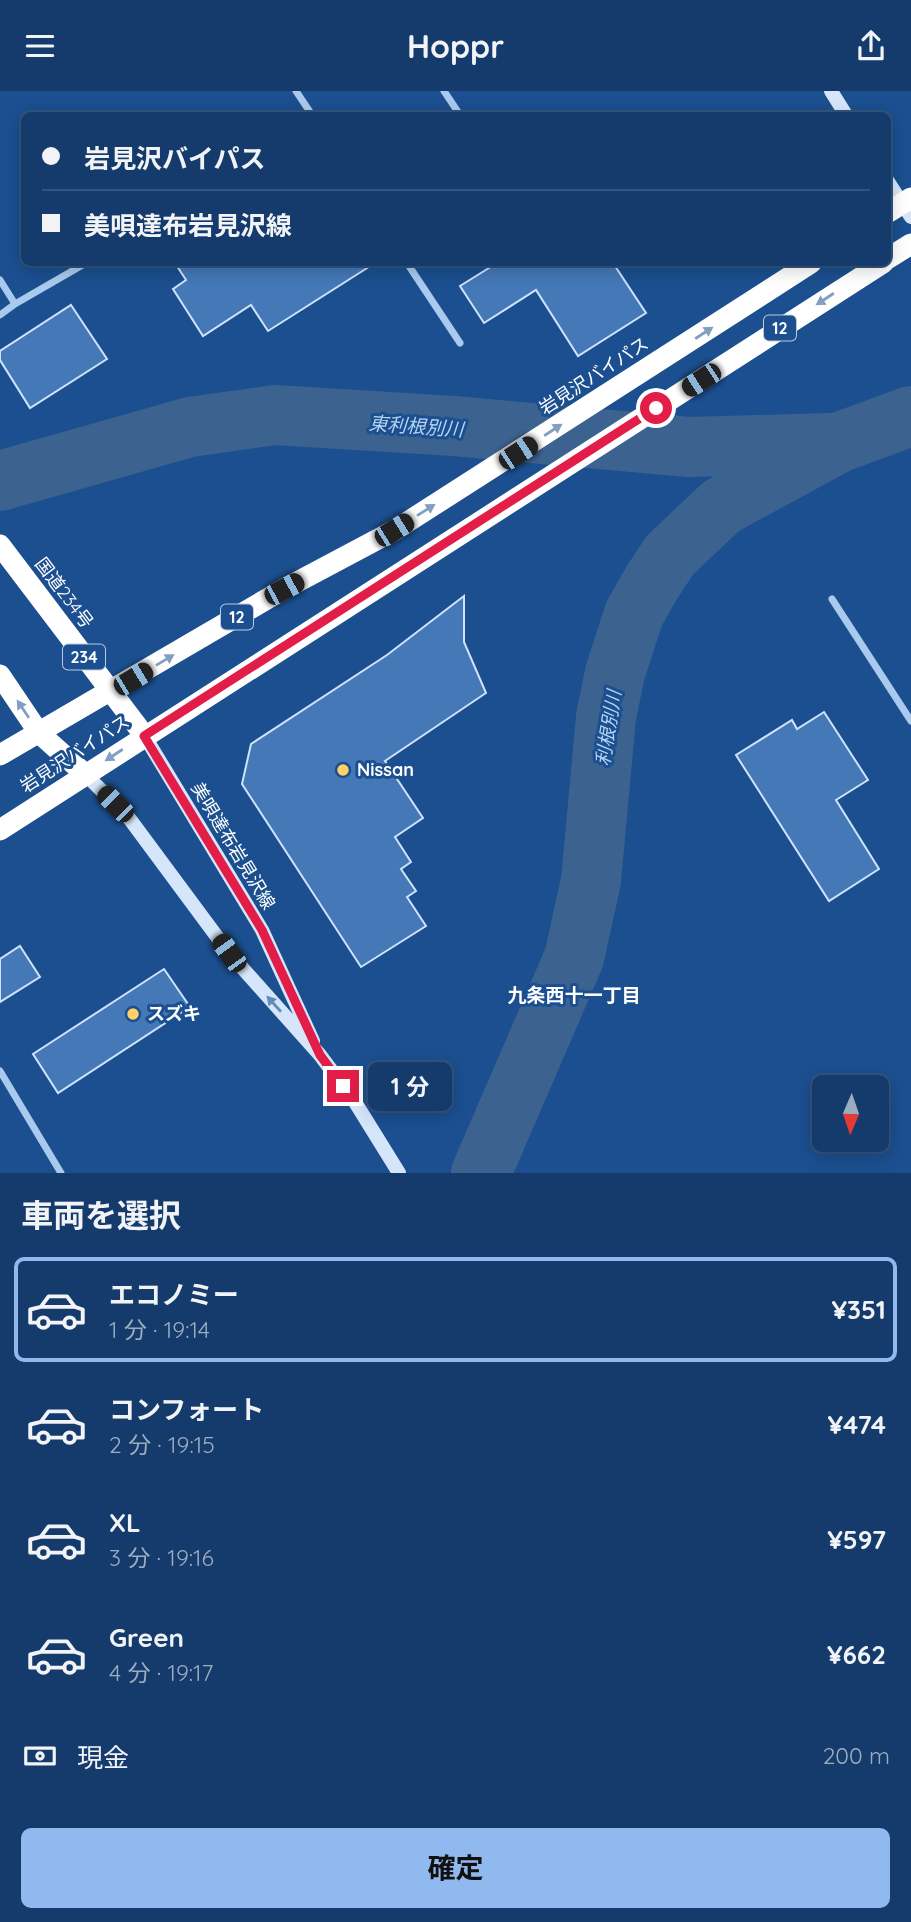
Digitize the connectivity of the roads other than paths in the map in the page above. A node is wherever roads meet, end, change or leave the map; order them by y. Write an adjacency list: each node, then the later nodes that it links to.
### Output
1 (296, 91): 4 (street)
2 (444, 91): 5 (street)
3 (831, 91): 6 (main road)
4 (310, 112)
5 (458, 112)
6 (844, 112)
7 (891, 187): 8 (main road)
8 (903, 208)
9 (911, 244): 10 (highway)
10 (891, 257)
11 (81, 266): 16 (street)
12 (410, 266): 18 (street)
13 (806, 266): 22 (highway, 岩見沢バイパス / 12, one-way to 13)
14 (878, 266): 25 (highway, 岩見沢バイパス / 12, one-way to 25)
15 (0, 280): 16 (street)
16 (15, 304): 17 (street)
17 (0, 315)
18 (460, 343)
19 (0, 545): 22 (highway, 国道234号 / 234)
20 (832, 599): 23 (street)
21 (0, 675): 24 (highway, one-way to 21)
22 (110, 693): 24 (highway, 岩見沢バイパス / 12); 25 (highway, 国道234号 / 234)
23 (911, 721)
24 (39, 733): 26 (highway, 岩見沢バイパス / 12); 27 (highway)
25 (144, 736): 27 (highway, 岩見沢バイパス / 12, one-way to 27); 29 (main road, 美唄達布岩見沢線)
26 (0, 755)
27 (85, 774): 28 (highway, 岩見沢バイパス / 12); 29 (main road, 美唄達布岩見沢線, one-way to 27)
28 (0, 830)
29 (320, 1055): 32 (main road, 美唄達布岩見沢線)
30 (0, 1071): 31 (street)
31 (61, 1173)
32 (399, 1173)

